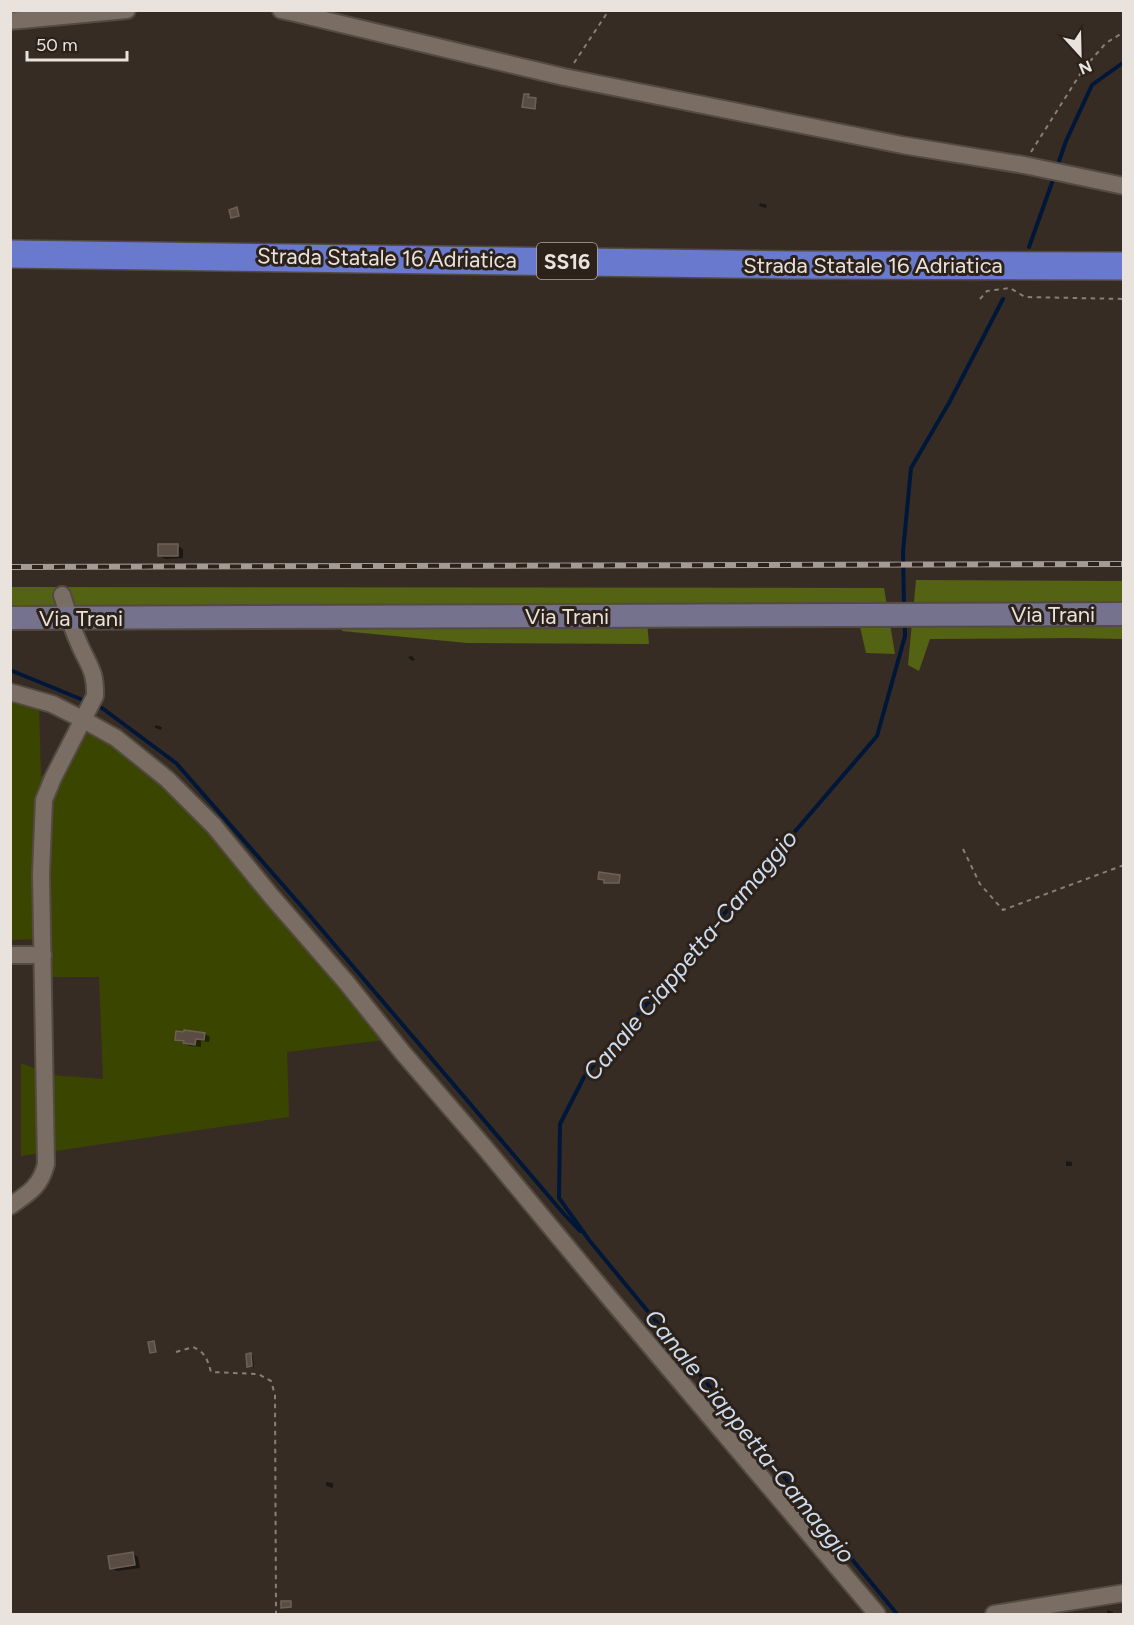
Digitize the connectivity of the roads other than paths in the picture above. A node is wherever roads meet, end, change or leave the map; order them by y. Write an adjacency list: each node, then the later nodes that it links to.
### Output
1 (127, 10): 3 (street)
2 (281, 10): 4 (street)
3 (10, 21)
4 (1124, 186)
5 (10, 254): 6 (highway, Strada Statale 16 Adriatica / SS16)
6 (1124, 266)
7 (10, 270): 8 (highway, Strada Statale 16 Adriatica / SS16)
8 (1124, 279)
9 (62, 595): 12 (street)
10 (1124, 614): 12 (main road, Via Trani)
11 (10, 618): 12 (main road, Via Trani)
12 (70, 618): 14 (street)
13 (10, 692): 14 (street)
14 (88, 708): 16 (street); 19 (street)
15 (10, 955): 16 (street)
16 (42, 955): 17 (street)
17 (10, 1206)
18 (1124, 1593): 20 (street)
19 (877, 1614)
20 (994, 1614)

